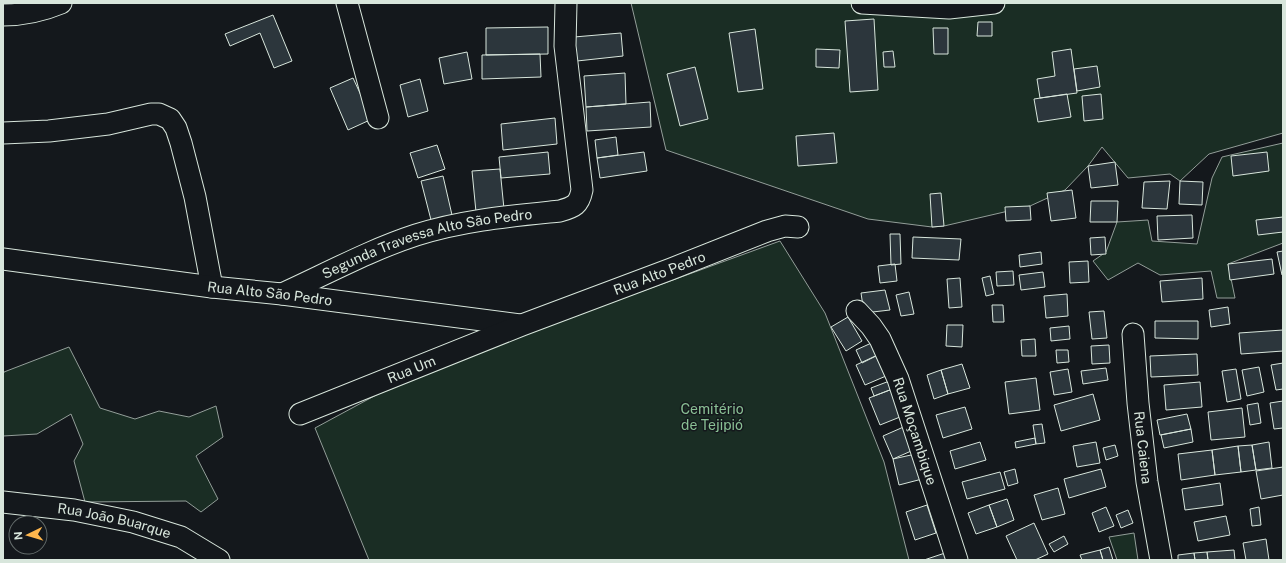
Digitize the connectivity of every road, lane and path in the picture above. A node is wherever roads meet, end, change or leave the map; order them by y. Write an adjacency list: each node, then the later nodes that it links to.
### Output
1 (61, 3): 6 (street)
2 (347, 3): 7 (street)
3 (566, 3): 12 (street, Segunda Travessa Alto São Pedro)
4 (862, 3): 5 (street)
5 (994, 3)
6 (3, 15)
7 (378, 118)
8 (3, 133): 11 (street)
9 (798, 227): 14 (street, Rua Alto Pedro)
10 (11, 260): 11 (street, Rua Alto São Pedro)
11 (212, 287): 12 (street, Rua Alto São Pedro)
12 (282, 294): 14 (street, Rua Alto São Pedro)
13 (857, 311): 19 (street, Rua Moçambique)
14 (522, 325): 16 (street, Rua Um)
15 (1133, 334): 20 (street, Rua Caiena)
16 (300, 414)
17 (3, 502): 18 (street, Rua João Buarque)
18 (219, 560)
19 (957, 560)
20 (1161, 560)

